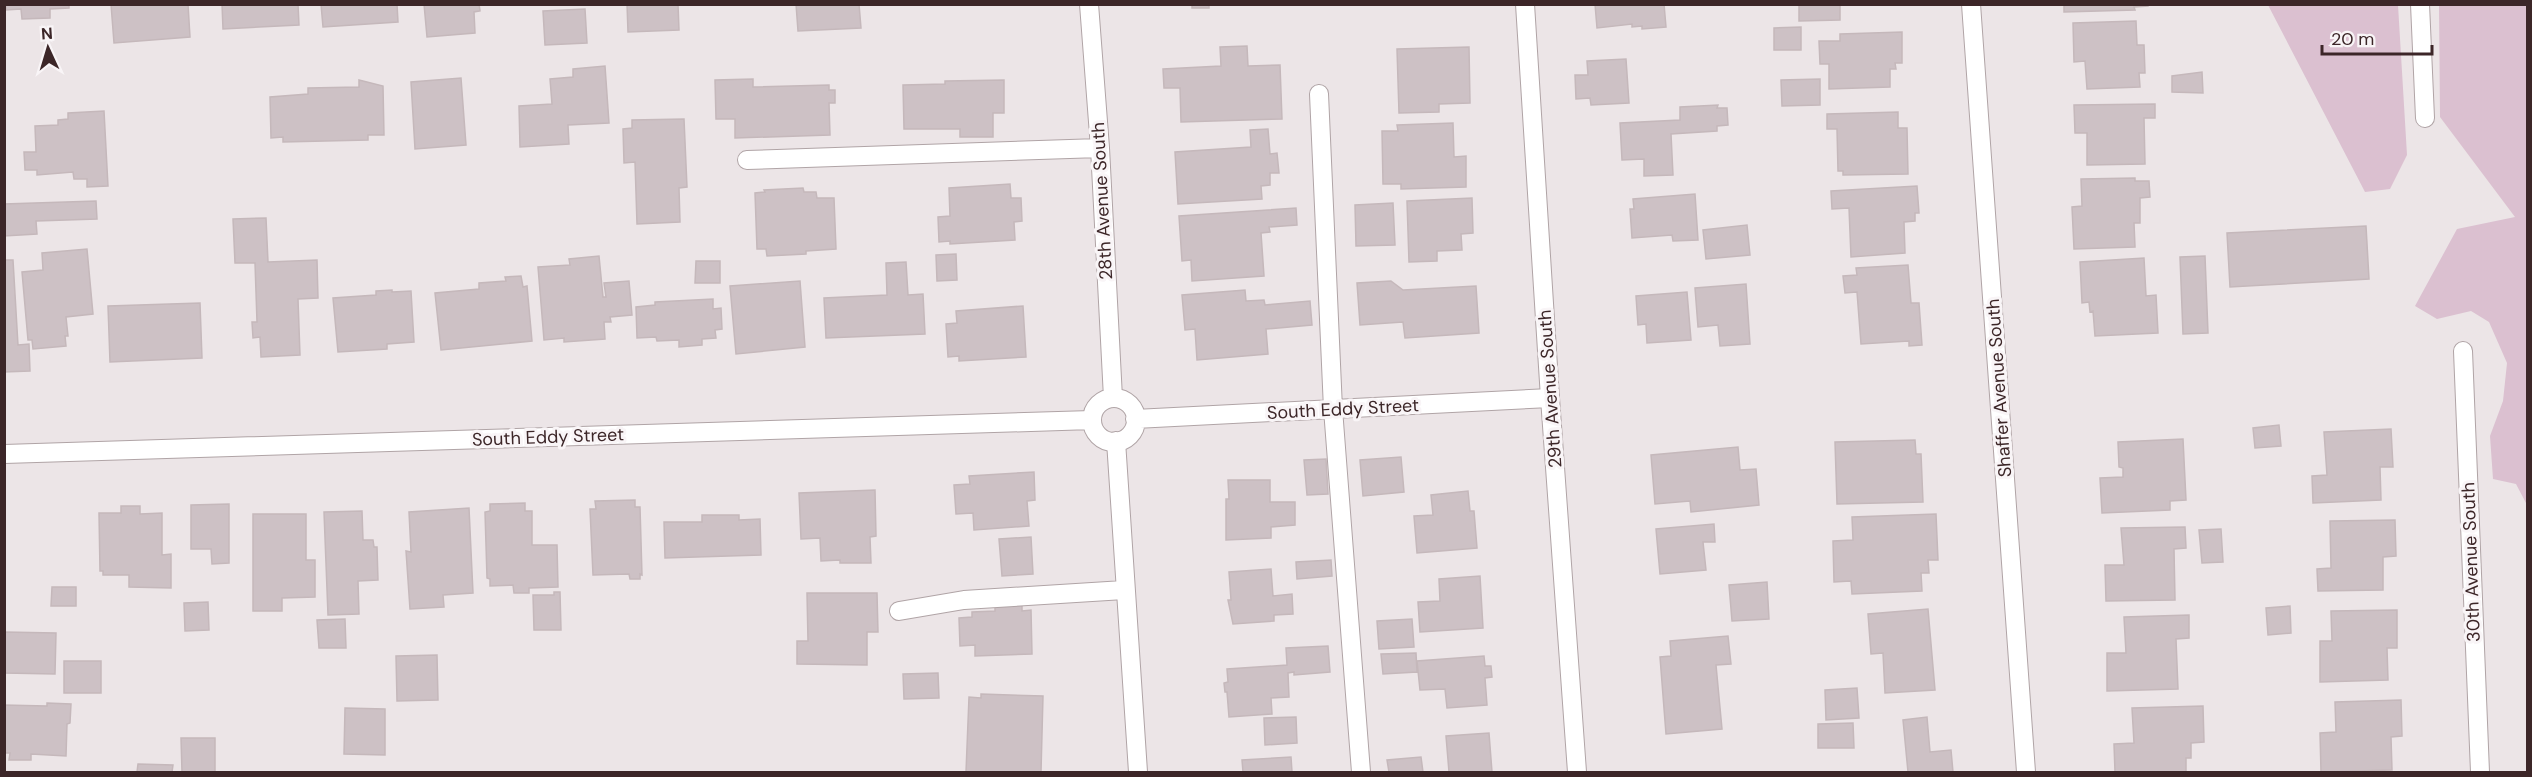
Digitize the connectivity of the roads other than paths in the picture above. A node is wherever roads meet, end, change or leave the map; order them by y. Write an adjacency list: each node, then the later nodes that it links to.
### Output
1 (1089, 4): 7 (street, 28th Avenue South)
2 (1525, 4): 11 (street, 29th Avenue South)
3 (1971, 4): 22 (street, Shaffer Avenue South)
4 (2420, 4): 6 (street)
5 (1318, 94): 12 (street)
6 (2425, 118)
7 (1100, 148): 8 (street); 10 (street, 28th Avenue South)
8 (747, 160)
9 (2463, 351): 23 (street, 30th Avenue South)
10 (1113, 398): 13 (street); 14 (street)
11 (1550, 399): 12 (street, South Eddy Street); 21 (street, 29th Avenue South)
12 (1333, 409): 13 (street, South Eddy Street); 20 (street)
13 (1135, 419): 15 (street)
14 (1092, 420): 15 (street); 16 (street, South Eddy Street)
15 (1116, 441): 17 (street)
16 (4, 454)
17 (1124, 590): 18 (street); 19 (street)
18 (899, 611)
19 (1137, 772)
20 (1361, 772)
21 (1577, 772)
22 (2026, 772)
23 (2480, 772)

